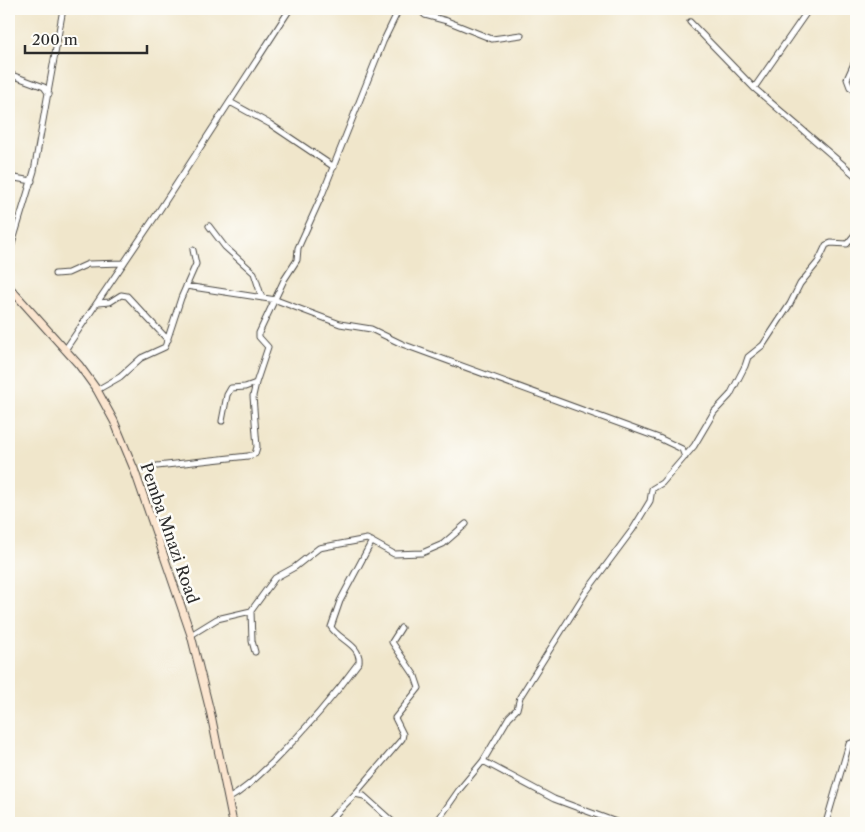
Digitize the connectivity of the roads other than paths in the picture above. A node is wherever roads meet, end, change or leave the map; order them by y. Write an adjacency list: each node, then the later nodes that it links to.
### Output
1 (10, 9): 7 (street)
2 (63, 9): 14 (street)
3 (399, 9): 16 (street)
4 (419, 9): 9 (street)
5 (809, 9): 12 (street)
6 (288, 10): 15 (street)
7 (9, 12)
8 (690, 22): 12 (street)
9 (521, 36)
10 (856, 58): 13 (street)
11 (9, 74): 14 (street)
12 (754, 88): 17 (street)
13 (856, 91)
14 (48, 94): 19 (street)
15 (230, 102): 16 (street); 24 (street)
16 (334, 167): 29 (street)
17 (856, 176)
18 (9, 177): 19 (street)
19 (32, 181): 23 (street)
20 (208, 226): 28 (street)
21 (856, 233): 36 (street)
22 (193, 250): 26 (street)
23 (9, 254)
24 (124, 263): 25 (street); 30 (street)
25 (55, 274)
26 (186, 286): 28 (street); 31 (street)
27 (9, 287): 32 (main road, Pemba Mnazi Road)
28 (262, 298): 29 (street)
29 (276, 300): 33 (street); 36 (street)
30 (98, 302): 31 (street); 32 (street)
31 (168, 340): 34 (street)
32 (65, 350): 34 (main road, Pemba Mnazi Road)
33 (256, 383): 35 (street); 37 (street)
34 (97, 390): 42 (main road, Pemba Mnazi Road)
35 (222, 421)
36 (685, 457): 45 (street)
37 (157, 466)
38 (466, 524): 39 (street)
39 (372, 541): 40 (street); 47 (street)
40 (251, 611): 42 (street); 43 (street)
41 (401, 628): 46 (street)
42 (191, 634): 47 (main road, Pemba Mnazi Road)
43 (255, 652)
44 (856, 741): 53 (street)
45 (483, 761): 51 (street); 52 (street)
46 (355, 794): 49 (street); 50 (street)
47 (228, 799): 48 (main road, Pemba Mnazi Road)
48 (233, 823)
49 (328, 823)
50 (394, 823)
51 (436, 823)
52 (619, 823)
53 (826, 823)

